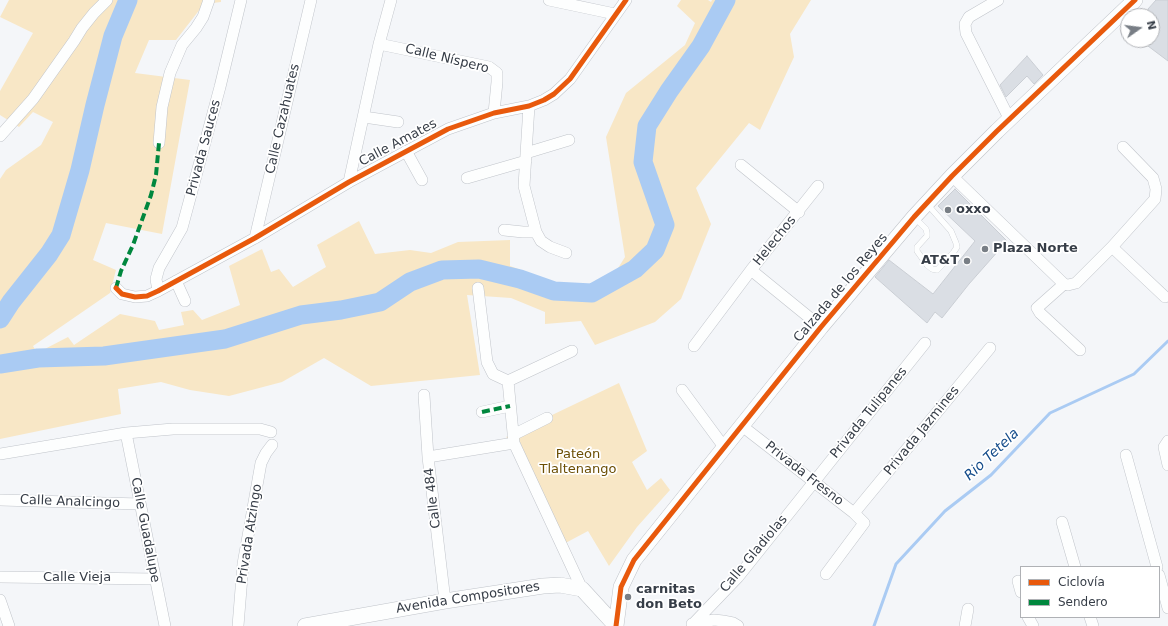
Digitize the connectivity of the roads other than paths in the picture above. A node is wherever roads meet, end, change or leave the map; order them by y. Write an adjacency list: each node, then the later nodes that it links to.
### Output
1 (107, 0): 17 (street)
2 (209, 0): 19 (street)
3 (240, 0): 42 (street, Privada Sauces)
4 (311, 0): 34 (street, Calle Cazahuates)
5 (391, 0): 11 (street)
6 (549, 0): 10 (street)
7 (626, 0): 10 (street, Calle Amates)
8 (998, 0): 15 (street)
9 (1135, 0): 15 (street, Calzada de los Reyes)
10 (615, 14): 12 (street, Calle Amates)
11 (379, 44): 13 (street, Calle Níspero); 14 (street)
12 (529, 106): 13 (street, Calle Amates); 22 (street)
13 (494, 113): 21 (street, Calle Amates)
14 (364, 116): 16 (street); 27 (street)
15 (1010, 120): 24 (street, Calzada de los Reyes)
16 (398, 122)
17 (0, 136)
18 (569, 140): 22 (street)
19 (159, 143)
20 (1123, 147): 35 (street)
21 (406, 151): 26 (street); 27 (street, Calle Amates)
22 (526, 157): 25 (street); 33 (street)
23 (741, 165): 30 (street, Helechos)
24 (952, 176): 29 (street, Calzada de los Reyes); 39 (street)
25 (467, 178)
26 (422, 180)
27 (349, 182): 34 (street, Calle Amates)
28 (818, 186): 30 (street, Helechos)
29 (927, 203): 31 (street, Calzada de los Reyes); 31 (lane)
30 (799, 212): 37 (street, Helechos)
31 (914, 217): 45 (street, Calzada de los Reyes)
32 (504, 230): 33 (street)
33 (536, 232): 36 (street)
34 (255, 238): 38 (street, Calle Amates)
35 (1112, 247): 39 (street); 43 (street)
36 (566, 253)
37 (751, 270): 45 (street); 47 (street, Helechos)
38 (176, 282): 42 (street, Calle Amates); 44 (street)
39 (1064, 284): 49 (street)
40 (116, 288): 42 (street, Calle Amates)
41 (478, 288): 51 (street)
42 (158, 291)
43 (1165, 297)
44 (185, 301)
45 (822, 327): 57 (street, Calzada de los Reyes)
46 (925, 343): 68 (street, Privada Tulipanes)
47 (694, 346)
48 (990, 348): 71 (street, Privada Jazmines)
49 (1080, 350)
50 (572, 351): 51 (street)
51 (508, 382): 54 (street)
52 (682, 390): 63 (street)
53 (424, 395): 66 (street, Calle 484)
54 (510, 406): 55 (street); 60 (street)
55 (482, 412)
56 (547, 418): 60 (street)
57 (742, 426): 63 (street, Calzada de los Reyes); 68 (street, Privada Fresno)
58 (271, 432): 59 (street)
59 (126, 433): 64 (street); 70 (street, Calle Guadalupe)
60 (514, 439): 66 (street); 82 (street)
61 (1168, 441): 67 (street)
62 (272, 445): 91 (street, Privada Atzingo)
63 (724, 447): 80 (street, Calzada de los Reyes)
64 (0, 454)
65 (1126, 455): 74 (street)
66 (428, 457): 84 (street, Calle 484)
67 (1168, 465)
68 (813, 482): 71 (street, Privada Fresno); 88 (street, Calle Gladiolas)
69 (0, 500): 70 (street, Calle Analcingo)
70 (140, 504): 77 (street, Calle Guadalupe)
71 (854, 513): 75 (street, Privada Fresno)
72 (1062, 522): 73 (street)
73 (1075, 566)
74 (1157, 566)
75 (826, 574)
76 (0, 578): 77 (street, Calle Vieja)
77 (155, 579): 90 (street, Calle Guadalupe)
78 (1160, 579): 86 (street)
79 (1018, 580): 81 (street)
80 (621, 587): 85 (street); 93 (street, Calzada de los Reyes)
81 (1020, 588)
82 (582, 589): 84 (street, Avenida Compositores); 85 (street)
83 (0, 600): 89 (street)
84 (445, 601): 92 (street, Avenida Compositores)
85 (594, 602): 93 (street)
86 (1168, 608)
87 (968, 609): 95 (street)
88 (691, 625): 94 (street)
89 (9, 626)
90 (165, 626)
91 (238, 626)
92 (305, 626)
93 (616, 626)
94 (738, 626)
95 (965, 626)

